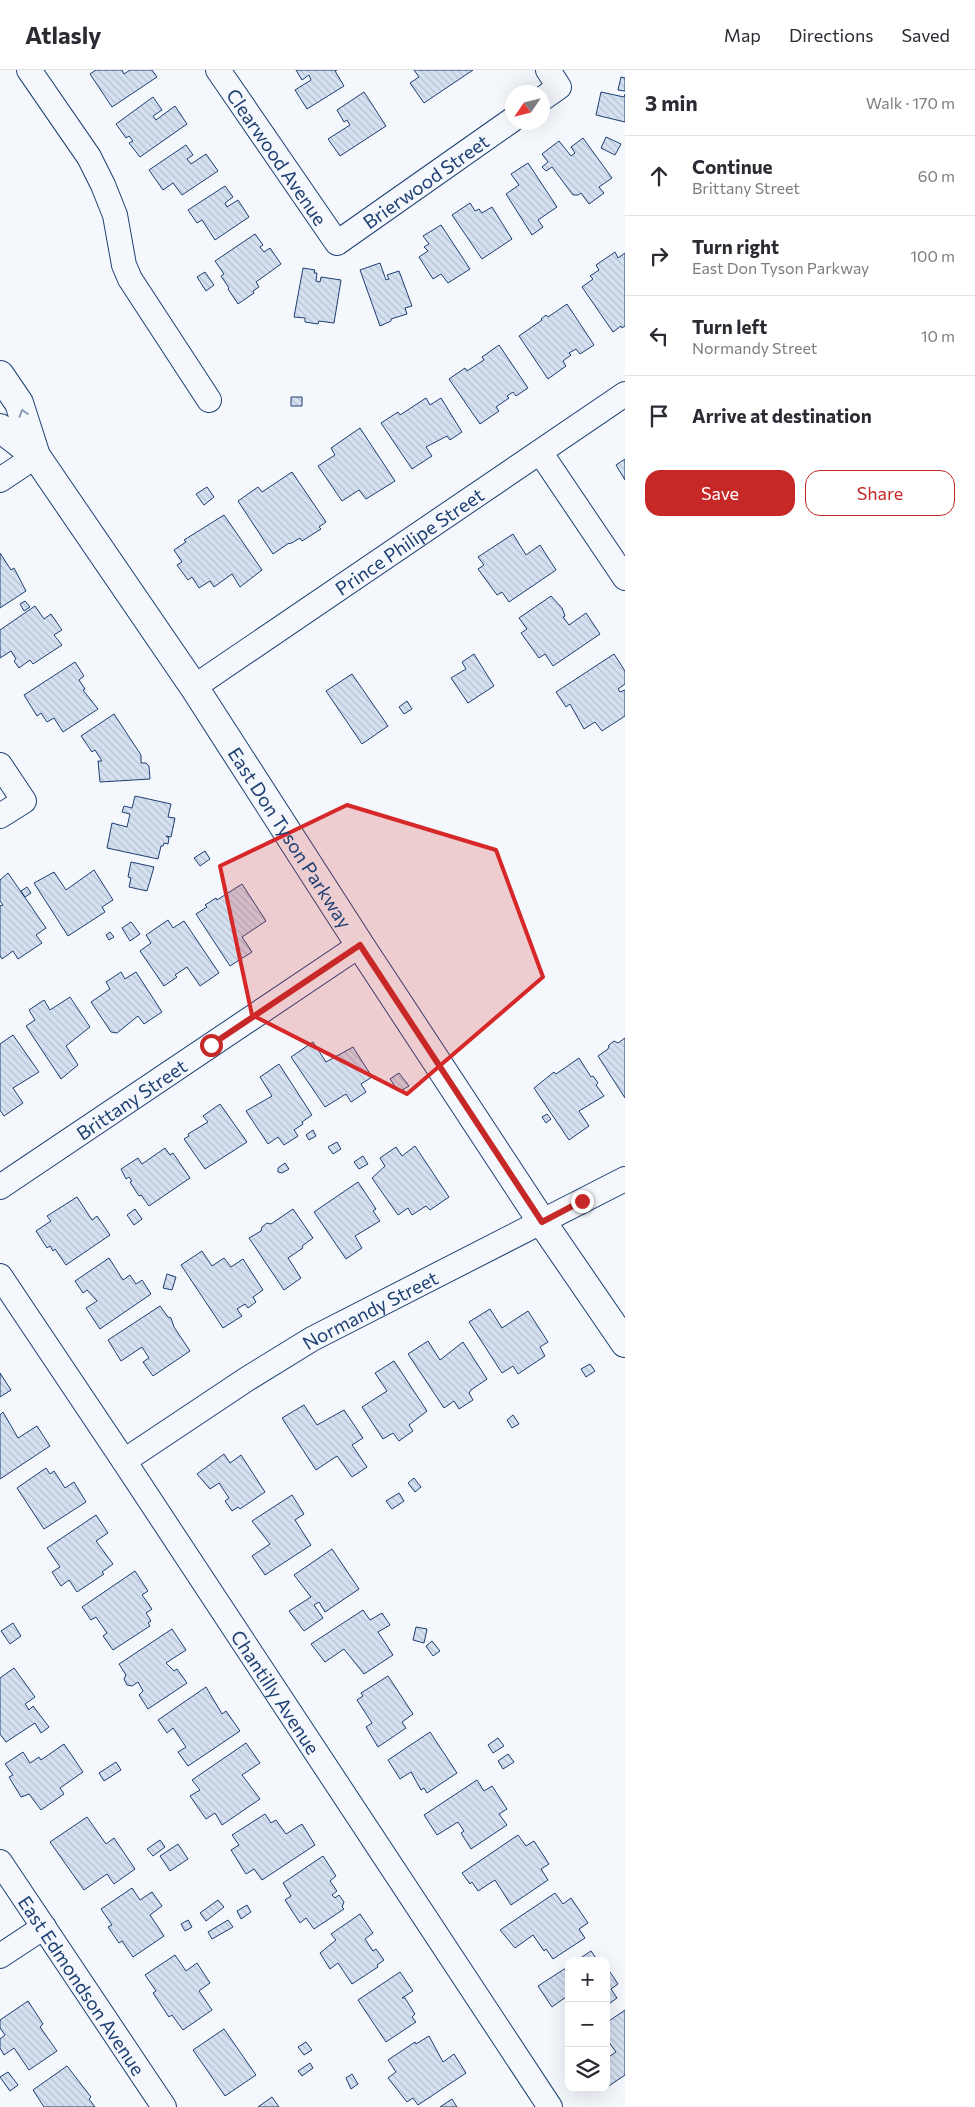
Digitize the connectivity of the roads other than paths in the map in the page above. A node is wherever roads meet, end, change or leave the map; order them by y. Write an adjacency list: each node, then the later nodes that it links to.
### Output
1 (30, 70): 7 (street)
2 (218, 70): 4 (street, Clearwood Avenue)
3 (505, 125): 4 (street, Brierwood Street)
4 (337, 243)
5 (0, 375): 10 (main road, East Don Tyson Parkway, one-way to 5)
6 (625, 394): 9 (street, Prince Philipe Street)
7 (209, 400)
8 (0, 428): 10 (main road, East Don Tyson Parkway)
9 (540, 452): 12 (street); 13 (street, Prince Philipe Street)
10 (36, 456): 11 (street); 13 (main road, East Don Tyson Parkway)
11 (0, 480)
12 (625, 578)
13 (194, 687): 16 (main road, East Don Tyson Parkway)
14 (0, 765): 15 (street)
15 (0, 816)
16 (360, 945): 18 (street, Brittany Street); 19 (main road, East Don Tyson Parkway)
17 (625, 1179): 19 (street, Normandy Street)
18 (0, 1187)
19 (542, 1222): 21 (main road, East Don Tyson Parkway); 22 (street, Normandy Street)
20 (0, 1276): 22 (street, Chantilly Avenue)
21 (625, 1343)
22 (124, 1461): 27 (street, Chantilly Avenue)
23 (0, 1862): 24 (street, East Edmondson Avenue)
24 (44, 1927): 25 (street); 26 (street, East Edmondson Avenue)
25 (0, 1956)
26 (164, 2107)
27 (550, 2107)

